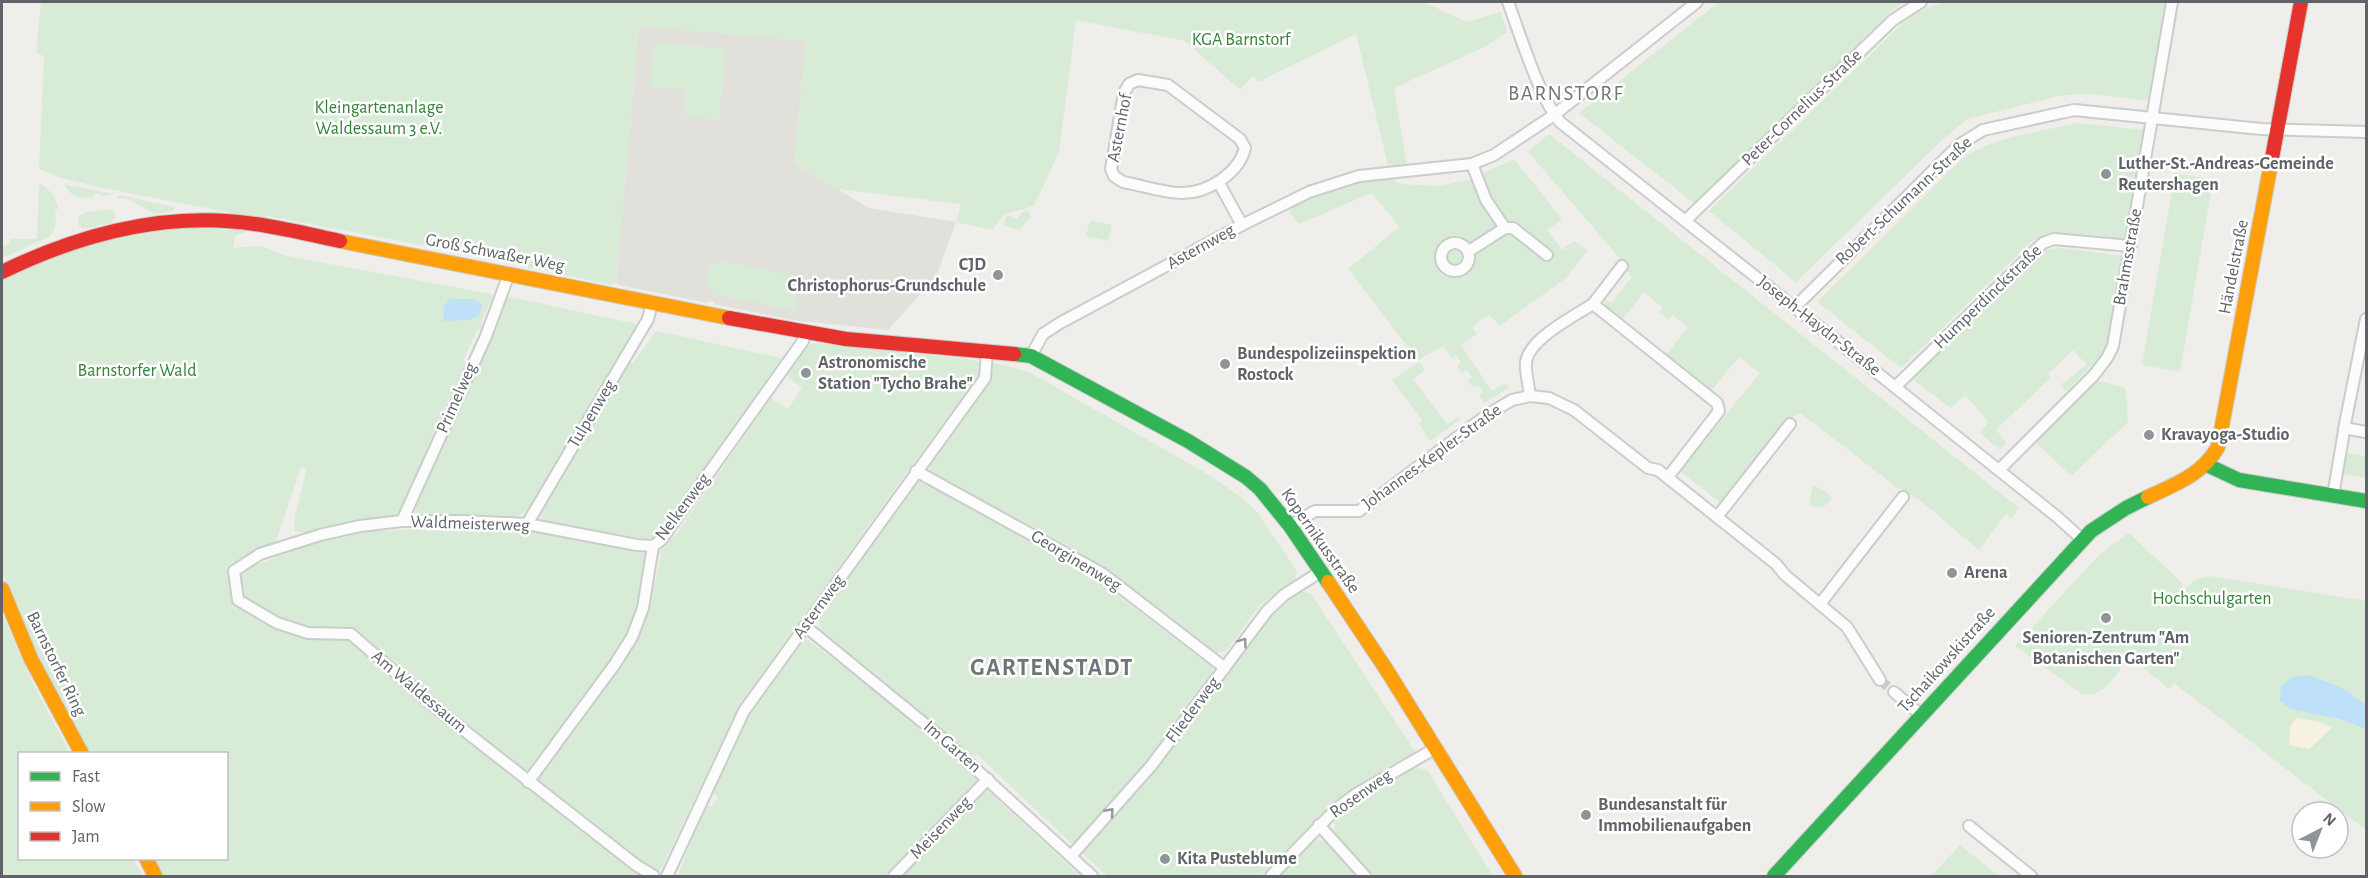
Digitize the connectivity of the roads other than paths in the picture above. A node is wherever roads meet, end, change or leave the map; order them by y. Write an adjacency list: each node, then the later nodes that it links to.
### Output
1 (1508, 2): 6 (street)
2 (1696, 2): 6 (street, Asternweg)
3 (1922, 2): 12 (street, Peter-Cornelius-Straße)
4 (2172, 2): 7 (street, Brahmsstraße)
5 (2301, 2): 8 (street, Händelstraße)
6 (1554, 115): 10 (street, Asternweg); 12 (street, Joseph-Haydn-Straße)
7 (2152, 118): 8 (street, Robert-Schumann-Straße); 15 (street, Brahmsstraße); 23 (street, Robert-Schumann-Straße)
8 (2278, 130): 9 (street, Robert-Schumann-Straße); 33 (street, Händelstraße)
9 (2367, 132)
10 (1472, 164): 13 (street, Asternweg); 14 (street)
11 (1219, 183): 11 (street, Asternhof); 13 (street)
12 (1686, 220): 23 (street, Joseph-Haydn-Straße)
13 (1242, 225): 27 (street, Asternweg)
14 (1505, 228): 16 (street); 17 (street)
15 (2131, 246): 28 (street, Humperdinckstraße); 34 (street, Brahmsstraße)
16 (1469, 251)
17 (1547, 255)
18 (1622, 266): 22 (street)
19 (2, 272): 20 (street, Groß Schwaßer Weg)
20 (509, 274): 21 (street, Groß Schwaßer Weg); 41 (street, Primelweg)
21 (652, 303): 25 (street, Groß Schwaßer Weg); 42 (street, Tulpenweg)
22 (1593, 304): 29 (street); 36 (street)
23 (1795, 307): 28 (street, Joseph-Haydn-Straße)
24 (2366, 322): 31 (street)
25 (805, 332): 26 (street, Groß Schwaßer Weg); 46 (street, Nelkenweg)
26 (987, 351): 27 (street, Kopernikusstraße); 35 (street, Asternweg)
27 (1031, 356): 43 (street, Kopernikusstraße)
28 (1895, 387): 34 (street, Joseph-Haydn-Straße)
29 (1530, 396): 36 (street); 43 (street, Johannes-Kepler-Straße)
30 (1790, 424): 40 (street)
31 (2344, 428): 32 (street); 37 (street)
32 (2367, 432)
33 (2207, 465): 37 (street); 44 (street, Tschaikowskistraße)
34 (1999, 470): 44 (street, Joseph-Haydn-Straße)
35 (916, 471): 50 (street, Asternweg); 51 (street, Georginenweg)
36 (1668, 477): 40 (street)
37 (2333, 496): 39 (street)
38 (1903, 497): 49 (street)
39 (2367, 501)
40 (1717, 517): 49 (street)
41 (402, 521): 42 (street, Waldmeisterweg); 45 (street, Waldmeisterweg)
42 (527, 524): 46 (street, Waldmeisterweg)
43 (1290, 526): 47 (street, Kopernikusstraße)
44 (2082, 540): 54 (street, Tschaikowskistraße)
45 (288, 546): 58 (street, Am Waldessaum)
46 (653, 546): 58 (street, Nelkenweg)
47 (1320, 572): 51 (street, Fliederweg, one-way to 47); 55 (street, Kopernikusstraße)
48 (2, 589): 56 (street, Barnstorfer Ring)
49 (1821, 604): 52 (street)
50 (805, 626): 57 (street, Im Garten); 65 (street, Asternweg)
51 (1225, 668): 61 (street, Fliederweg, one-way to 51)
52 (1880, 680)
53 (1894, 692): 54 (street)
54 (1921, 715): 71 (street, Tschaikowskistraße)
55 (1434, 749): 59 (street, Rosenweg); 70 (street, Kopernikusstraße)
56 (81, 752)
57 (987, 778): 61 (street, Im Garten); 66 (street, Meisenweg)
58 (528, 782): 64 (street, Am Waldessaum)
59 (1319, 825): 68 (street, Rosenweg); 69 (street)
60 (1969, 826): 72 (street)
61 (1071, 856): 67 (street, Im Garten)
62 (147, 860): 63 (street)
63 (156, 876)
64 (654, 876)
65 (667, 876)
66 (894, 876)
67 (1092, 876)
68 (1270, 876)
69 (1365, 876)
70 (1515, 876)
71 (1774, 876)
72 (2031, 876)

